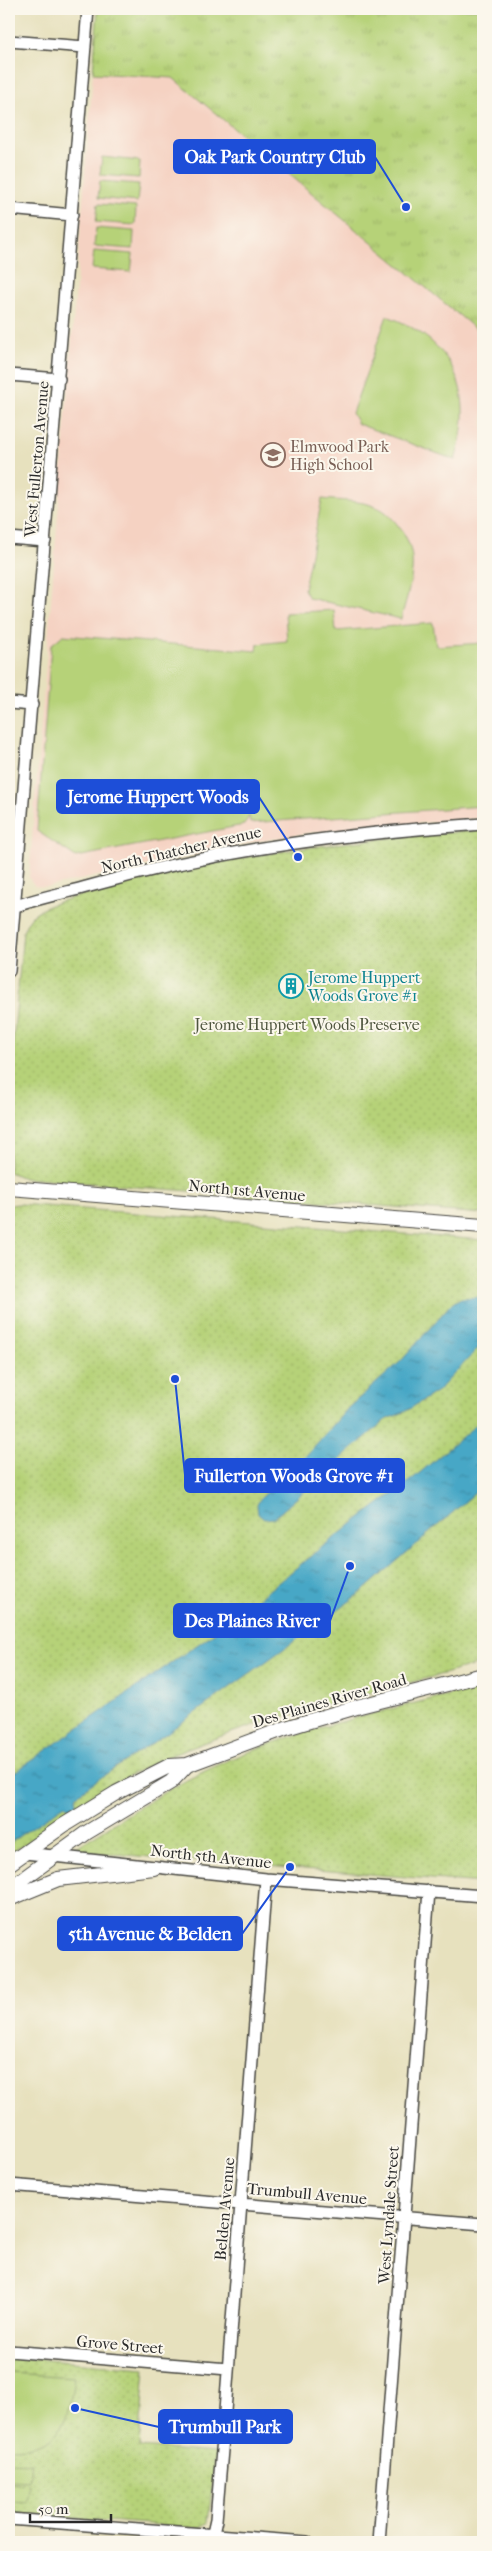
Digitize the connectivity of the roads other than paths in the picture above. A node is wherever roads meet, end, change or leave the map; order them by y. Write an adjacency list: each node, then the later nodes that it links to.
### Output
1 (88, 9): 3 (street, West Fullerton Avenue)
2 (9, 41): 3 (street)
3 (85, 47): 5 (street, West Fullerton Avenue)
4 (9, 209): 5 (street)
5 (72, 214): 7 (street, West Fullerton Avenue)
6 (9, 375): 7 (street)
7 (58, 379): 9 (street, West Fullerton Avenue)
8 (9, 538): 9 (street)
9 (45, 541): 11 (street, West Fullerton Avenue)
10 (9, 703): 11 (street)
11 (32, 705): 13 (street, West Fullerton Avenue)
12 (483, 824): 13 (street, North Thatcher Avenue)
13 (11, 908): 14 (street, West Fullerton Avenue)
14 (9, 971)
15 (9, 1188): 16 (main road, North 1st Avenue)
16 (483, 1226)
17 (483, 1675): 18 (main road, Des Plaines River Road)
18 (187, 1765): 19 (main road, Des Plaines River Road); 20 (main road, Des Plaines River Road)
19 (24, 1853): 20 (street, North 5th Avenue); 21 (main road, Des Plaines River Road)
20 (54, 1856): 22 (street, North 5th Avenue); 24 (main road, Des Plaines River Road)
21 (9, 1864)
22 (154, 1868): 23 (street, North 5th Avenue); 27 (main road)
23 (266, 1879): 25 (street, North 5th Avenue); 29 (street, Belden Avenue)
24 (9, 1889)
25 (428, 1891): 26 (street, North 5th Avenue); 30 (street, West Lyndale Street)
26 (483, 1896)
27 (9, 1899)
28 (9, 2185): 29 (street, Trumbull Avenue)
29 (241, 2204): 30 (street, Trumbull Avenue); 33 (street, Belden Avenue)
30 (404, 2217): 31 (street, Trumbull Avenue); 37 (street, West Lyndale Street)
31 (483, 2224)
32 (9, 2351): 33 (street, Grove Street)
33 (228, 2369): 35 (street, Belden Avenue)
34 (9, 2519): 35 (street)
35 (212, 2539): 36 (street)
36 (306, 2542)
37 (380, 2542)

